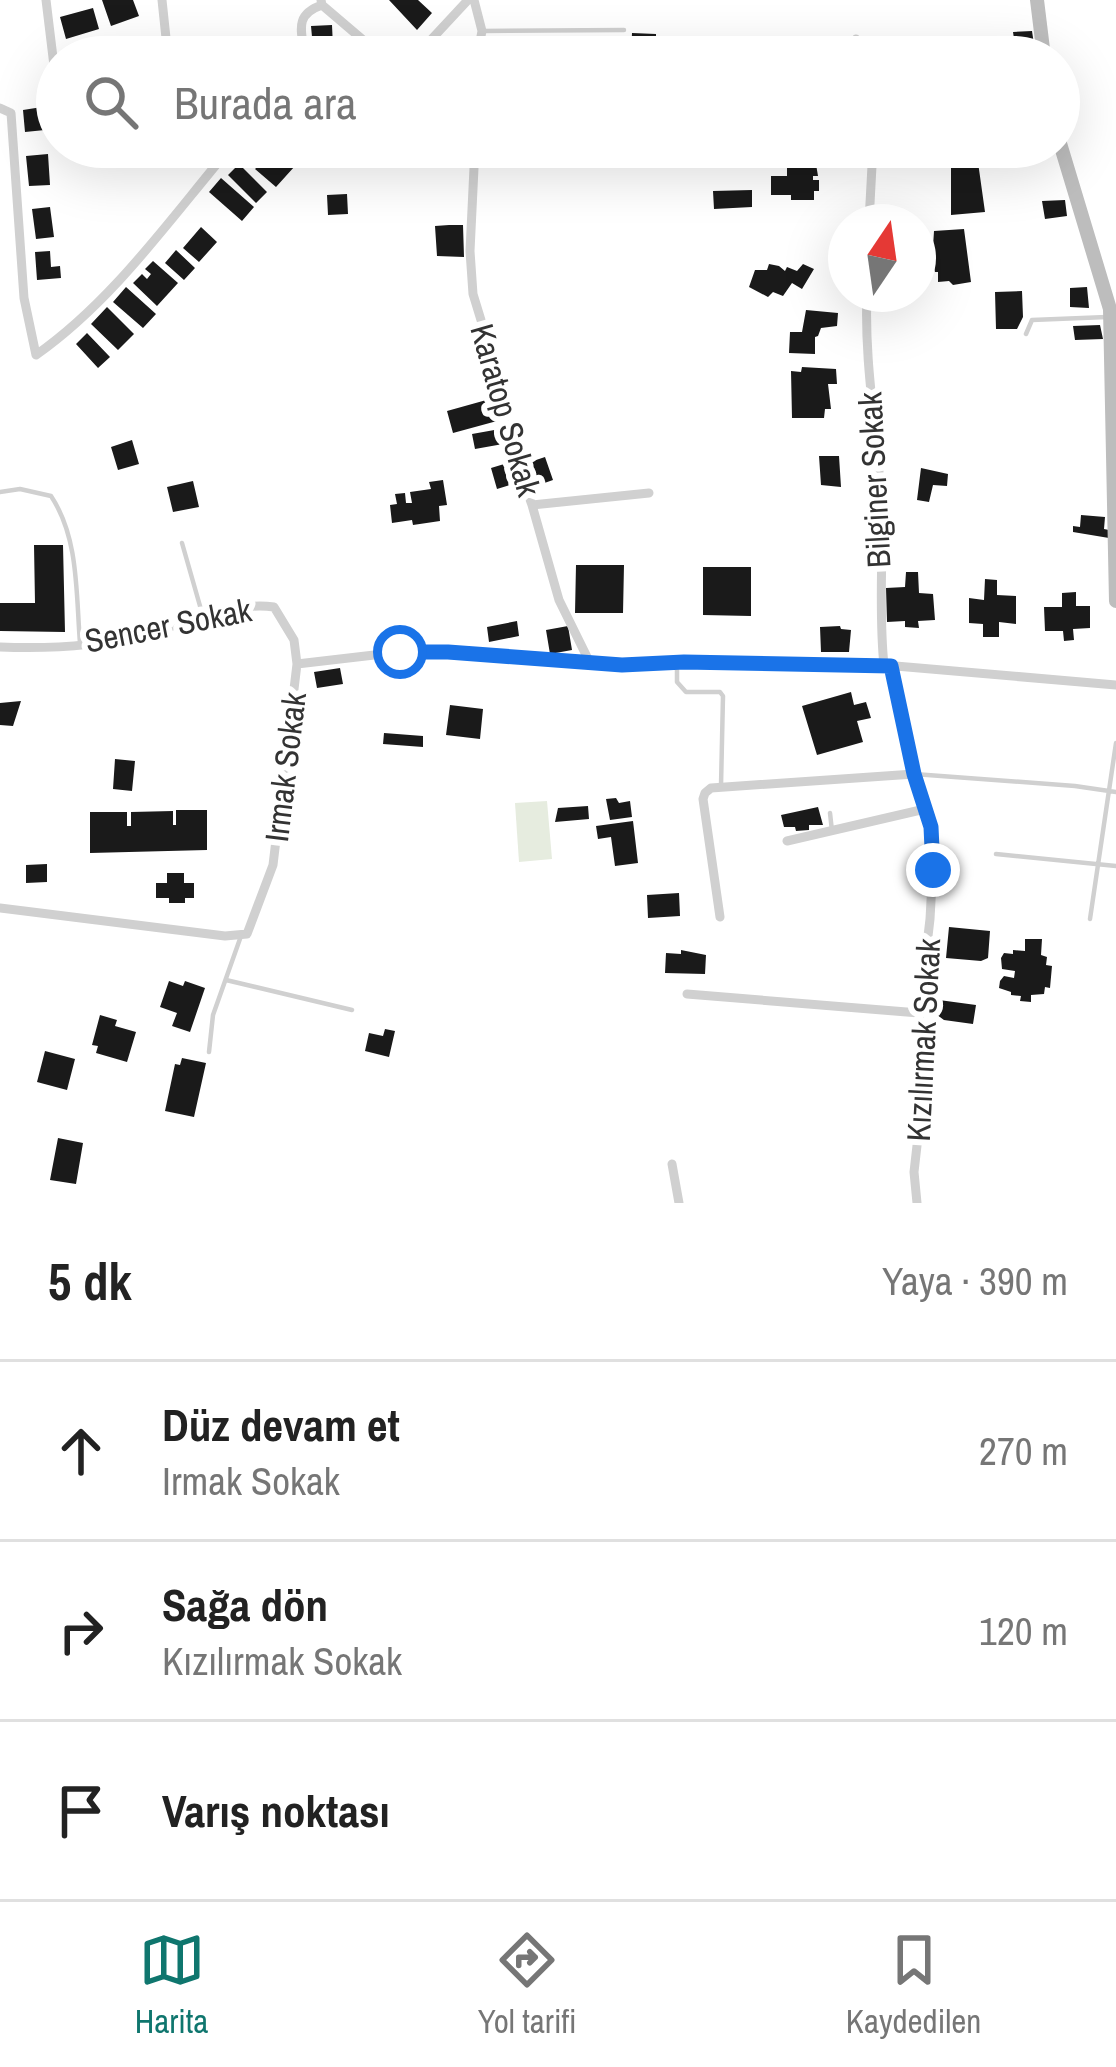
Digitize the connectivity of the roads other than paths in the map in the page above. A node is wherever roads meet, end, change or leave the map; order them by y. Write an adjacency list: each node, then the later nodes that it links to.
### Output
1 (46, 0): 8 (street)
2 (162, 0): 9 (street)
3 (471, 0): 7 (street); 12 (street)
4 (1036, 0): 14 (street)
5 (321, 3): 10 (street); 11 (street)
6 (624, 30): 7 (lane)
7 (482, 31): 13 (street)
8 (50, 36)
9 (166, 36)
10 (302, 36)
11 (359, 36)
12 (436, 36)
13 (481, 36)
14 (1041, 36)
15 (0, 108): 16 (street)
16 (213, 168)
17 (474, 168): 26 (street, Karatop Sokak)
18 (872, 168): 20 (street)
19 (1067, 168): 22 (street)
20 (870, 204)
21 (866, 312): 35 (street, Bilginer Sokak)
22 (1110, 317): 23 (lane); 28 (street)
23 (1026, 334)
24 (0, 492): 30 (lane)
25 (649, 493): 26 (street)
26 (532, 506): 33 (street, Karatop Sokak)
27 (182, 543): 29 (lane)
28 (1116, 601)
29 (203, 618): 30 (street, Sencer Sokak); 34 (street, Sencer Sokak)
30 (80, 644): 31 (street, Sencer Sokak)
31 (0, 647)
32 (677, 662): 33 (street, Irmak Sokak); 35 (street, Irmak Sokak); 39 (lane)
33 (590, 663): 34 (street, Irmak Sokak)
34 (297, 664): 51 (street, Irmak Sokak)
35 (887, 666): 36 (street, Irmak Sokak); 38 (street, Kızılırmak Sokak)
36 (1116, 685)
37 (1116, 743): 40 (lane)
38 (914, 774): 39 (street); 40 (lane); 41 (street, Kızılırmak Sokak)
39 (721, 788): 49 (street)
40 (1113, 791): 46 (lane)
41 (925, 809): 43 (street); 55 (street, Kızılırmak Sokak)
42 (830, 813): 43 (lane)
43 (832, 831): 44 (street)
44 (787, 841)
45 (996, 854): 46 (lane)
46 (1098, 862): 47 (lane); 50 (lane)
47 (1116, 866)
48 (0, 908): 51 (street)
49 (720, 917)
50 (1090, 919)
51 (241, 936): 52 (lane)
52 (226, 980): 54 (lane); 56 (lane)
53 (687, 994): 55 (street)
54 (352, 1010)
55 (919, 1013): 59 (street, Kızılırmak Sokak)
56 (209, 1052)
57 (672, 1164): 58 (street)
58 (679, 1203)
59 (917, 1203)

